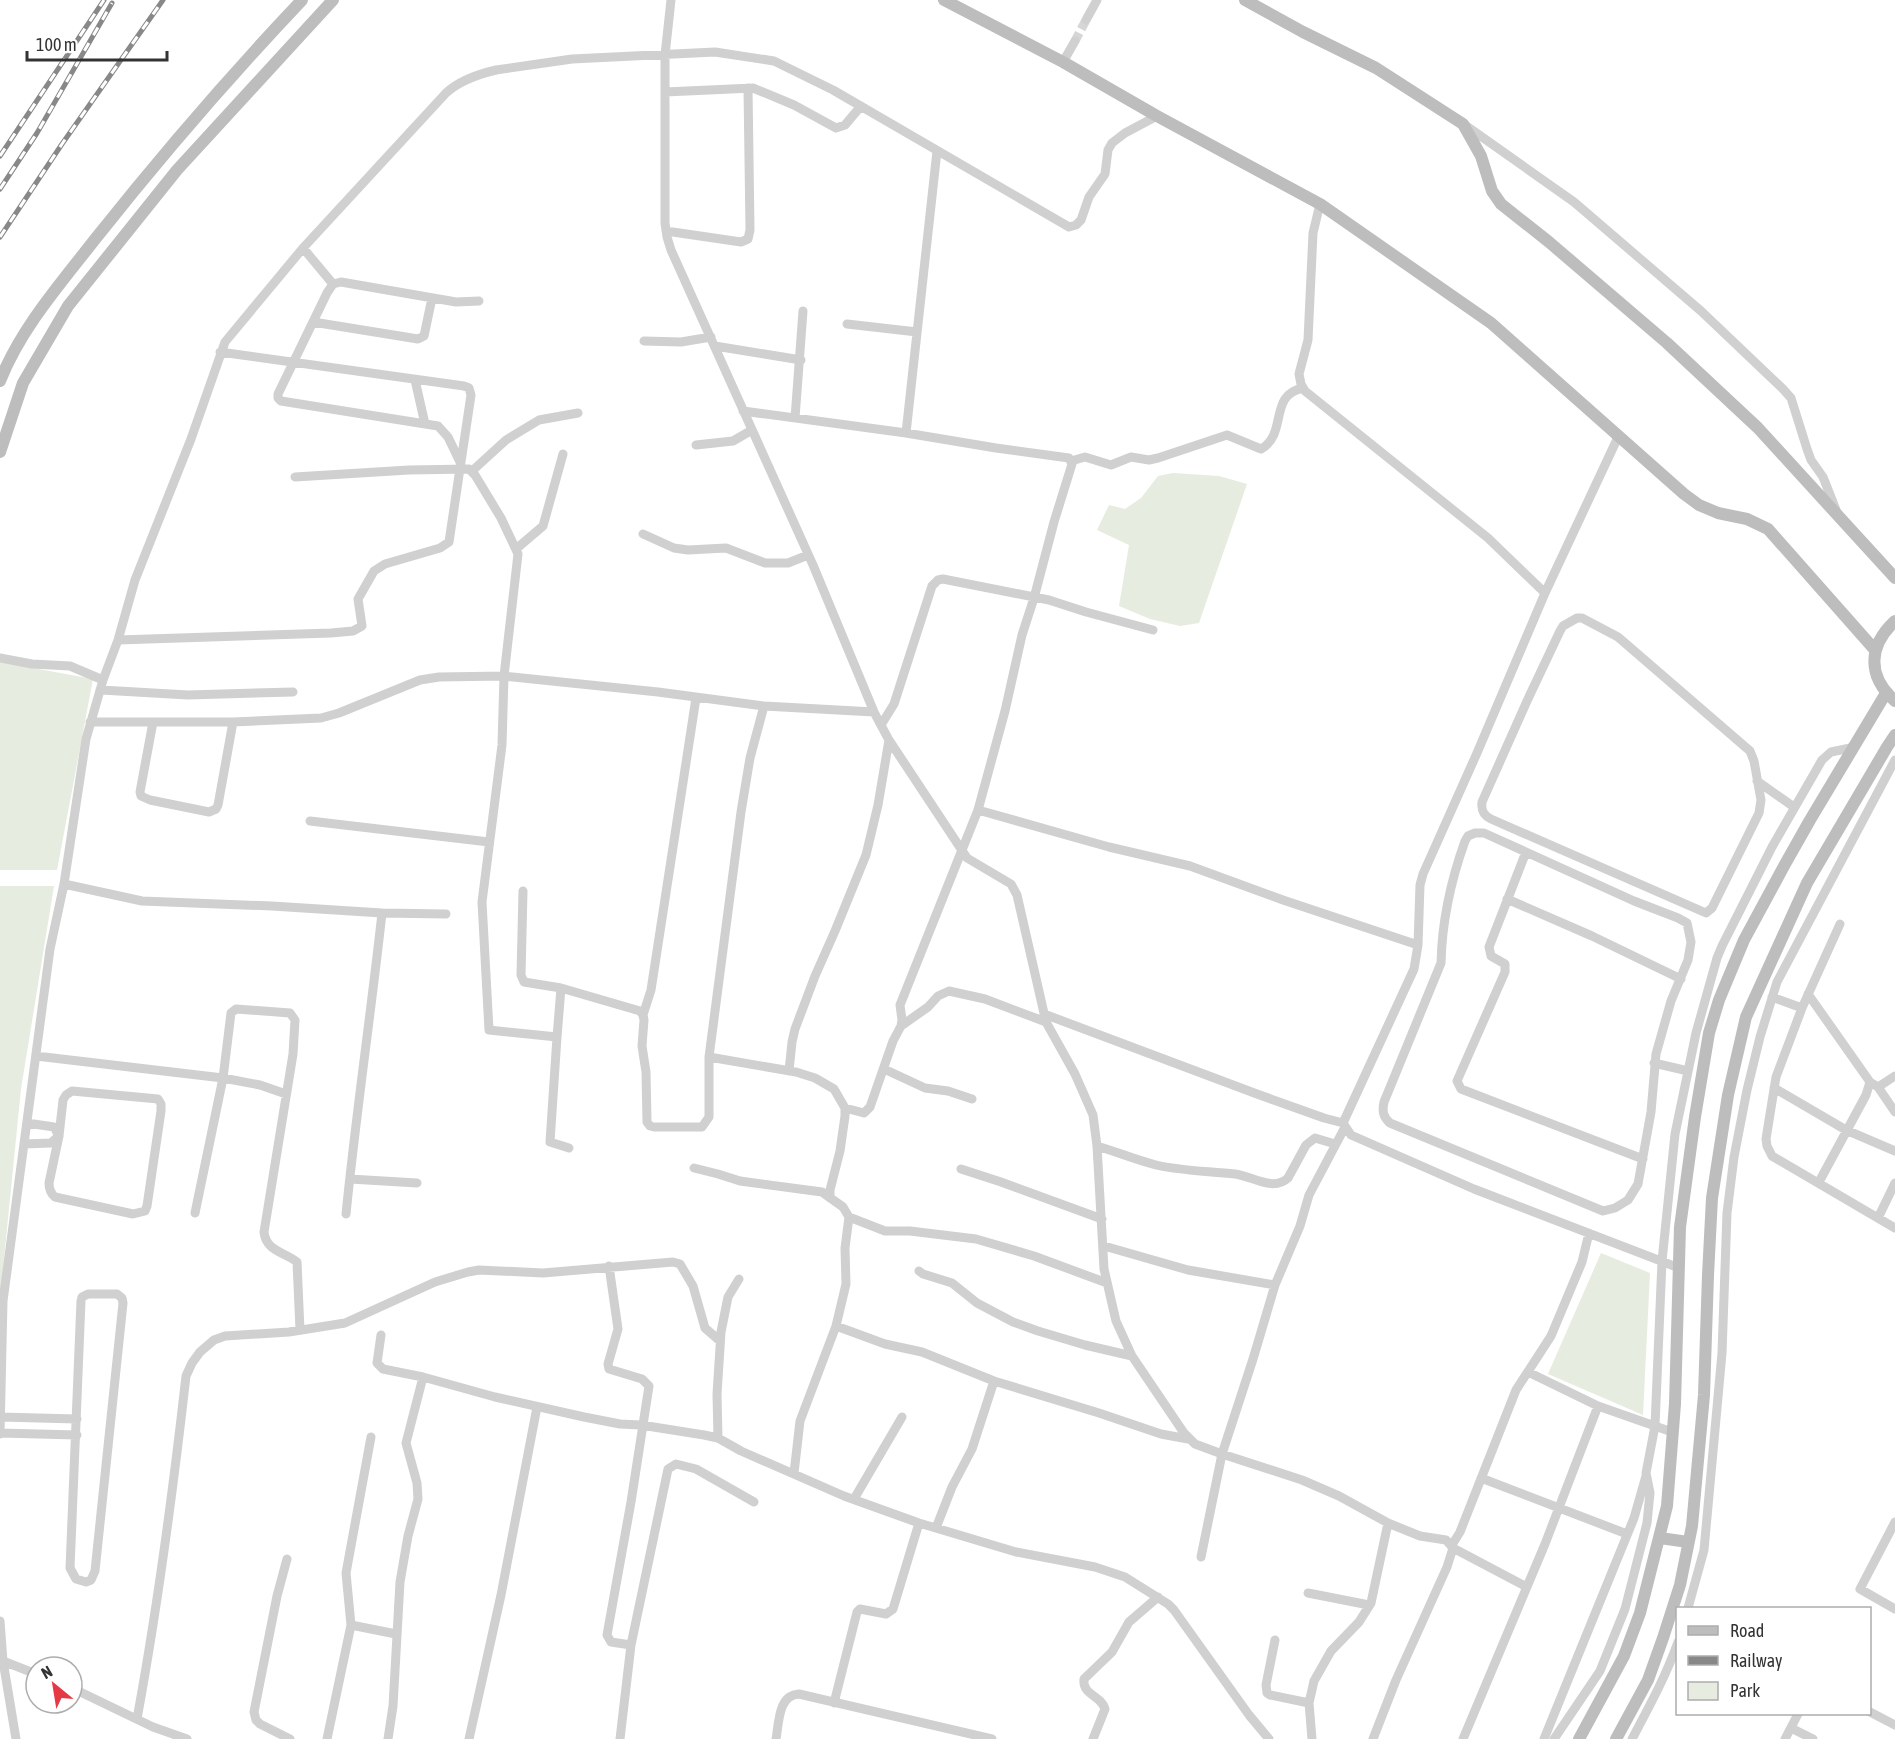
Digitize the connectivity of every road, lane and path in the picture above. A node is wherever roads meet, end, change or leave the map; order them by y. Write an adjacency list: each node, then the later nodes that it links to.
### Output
1 (302, 0): 33 (street)
2 (333, 0): 43 (street)
3 (671, 0): 9 (street)
4 (944, 0): 10 (street)
5 (1097, 0): 7 (street)
6 (1245, 0): 15 (street)
7 (1086, 20)
8 (1075, 40): 10 (street)
9 (665, 55): 12 (street); 13 (street); 19 (street)
10 (1063, 62): 14 (street)
11 (748, 88): 12 (street); 13 (street); 18 (street)
12 (665, 92): 18 (street)
13 (861, 106): 16 (street)
14 (1157, 116): 16 (street); 17 (street)
15 (1463, 124): 49 (street); 49 (street)
16 (937, 152): 26 (street)
17 (1320, 204): 34 (street); 41 (street)
18 (666, 231): 28 (street)
19 (303, 248): 20 (street); 29 (street)
20 (333, 284): 21 (street); 24 (street)
21 (432, 298): 22 (street); 24 (street)
22 (480, 301)
23 (803, 311): 30 (street)
24 (313, 322): 31 (street)
25 (847, 324): 26 (street)
26 (917, 332): 40 (street)
27 (644, 340): 28 (street)
28 (713, 341): 30 (street); 35 (street)
29 (220, 352): 31 (street); 58 (street)
30 (801, 360): 37 (street)
31 (294, 363): 32 (street); 38 (street)
32 (415, 380): 38 (street); 46 (street)
33 (0, 381)
34 (1303, 388): 45 (street); 54 (street)
35 (743, 411): 37 (street); 39 (street)
36 (578, 413): 47 (street)
37 (795, 418): 40 (street)
38 (425, 424): 46 (street)
39 (752, 430): 42 (street); 52 (street)
40 (906, 434): 45 (street)
41 (1618, 435): 54 (street); 59 (street)
42 (696, 445)
43 (0, 452)
44 (563, 454): 51 (street)
45 (1071, 461): 55 (street)
46 (459, 465): 47 (street); 48 (street); 58 (street)
47 (472, 471): 51 (street)
48 (295, 477)
49 (1839, 516): 53 (street)
50 (643, 534): 52 (street)
51 (516, 549): 61 (street)
52 (808, 555): 68 (street)
53 (1895, 578)
54 (1545, 593): 92 (street)
55 (1034, 598): 57 (street); 72 (street); 79 (street)
56 (1895, 621): 59 (street)
57 (1153, 630)
58 (118, 640): 62 (street)
59 (1875, 650): 65 (street)
60 (0, 658): 62 (street)
61 (504, 676): 66 (street); 71 (street); 81 (street)
62 (103, 680): 63 (street)
63 (101, 690): 64 (street); 69 (street)
64 (293, 692)
65 (1890, 697): 75 (street)
66 (696, 698): 67 (street); 98 (street)
67 (764, 706): 68 (street); 103 (street)
68 (874, 712): 72 (street)
69 (90, 722): 70 (street); 86 (street)
70 (153, 722): 71 (street); 71 (street)
71 (233, 722)
72 (881, 725): 74 (street)
73 (1895, 735): 84 (street)
74 (889, 740): 82 (street); 106 (street)
75 (1855, 747): 78 (street); 143 (street)
76 (1895, 760): 85 (street)
77 (1757, 781): 77 (street); 78 (street)
78 (1794, 807): 107 (street)
79 (978, 810): 82 (street); 92 (street)
80 (310, 822): 81 (street)
81 (489, 842): 101 (street)
82 (962, 852): 99 (street); 100 (street)
83 (1526, 852): 88 (street); 93 (street); 125 (street)
84 (1817, 866): 85 (street); 184 (street)
85 (1834, 875): 96 (street)
86 (64, 884): 89 (street); 102 (street)
87 (523, 891): 94 (street)
88 (1507, 899): 93 (street); 125 (street)
89 (382, 913): 90 (street); 128 (street)
90 (446, 914)
91 (1840, 924): 95 (street)
92 (1418, 945): 117 (street)
93 (1681, 979): 104 (street)
94 (561, 988): 98 (street); 101 (street)
95 (1808, 994): 97 (street); 110 (street)
96 (1772, 997): 97 (street); 192 (street)
97 (1802, 1008): 111 (street)
98 (643, 1015): 103 (street)
99 (1045, 1018): 100 (street); 117 (street); 122 (street)
100 (901, 1026): 105 (street)
101 (557, 1037): 123 (street)
102 (36, 1056): 109 (street); 116 (street)
103 (709, 1057): 106 (street)
104 (1654, 1063): 107 (street); 125 (street)
105 (884, 1069): 113 (street); 114 (street)
106 (789, 1071): 114 (street)
107 (1688, 1071): 141 (street)
108 (1895, 1076): 110 (street)
109 (223, 1078): 112 (street); 112 (street); 133 (street)
110 (1874, 1084): 115 (street); 118 (street)
111 (1774, 1088): 118 (street); 129 (street)
112 (286, 1094): 149 (street)
113 (972, 1099)
114 (845, 1108): 132 (street)
115 (1895, 1112)
116 (27, 1123): 119 (street); 120 (street)
117 (1344, 1125): 121 (street); 139 (street)
118 (1846, 1130): 124 (street); 129 (street)
119 (59, 1136): 119 (street); 120 (street)
120 (24, 1144): 158 (street)
121 (1335, 1144): 122 (street); 147 (street)
122 (1097, 1146): 137 (street)
123 (569, 1148)
124 (1895, 1151)
125 (1643, 1159)
126 (694, 1168): 132 (street)
127 (961, 1169): 137 (street)
128 (350, 1179): 130 (street); 134 (street)
129 (1820, 1182): 136 (street)
130 (417, 1183)
131 (1895, 1183): 136 (street)
132 (830, 1198): 135 (street)
133 (195, 1213)
134 (346, 1214)
135 (849, 1217): 146 (street); 148 (street)
136 (1878, 1218): 138 (street)
137 (1102, 1219): 140 (street)
138 (1895, 1228)
139 (1589, 1233): 141 (street); 153 (street)
140 (1104, 1246): 146 (street); 147 (street)
141 (1662, 1261): 143 (street); 162 (street)
142 (609, 1266): 149 (street); 151 (street); 161 (street)
143 (1680, 1268): 163 (street)
144 (919, 1271): 152 (street)
145 (739, 1279): 151 (street)
146 (1107, 1283): 152 (street)
147 (1275, 1285): 169 (street)
148 (836, 1326): 155 (street); 170 (street)
149 (300, 1330): 207 (street)
150 (381, 1335): 154 (street)
151 (720, 1341): 167 (street)
152 (1132, 1356): 168 (street)
153 (1528, 1372): 156 (street); 172 (street)
154 (423, 1377): 157 (street); 196 (street)
155 (994, 1381): 168 (street); 181 (street)
156 (1599, 1406): 162 (street); 175 (street)
157 (537, 1407): 161 (street); 216 (street)
158 (0, 1417): 160 (street); 164 (street)
159 (902, 1417): 173 (street)
160 (77, 1419): 165 (street); 165 (street)
161 (641, 1425): 167 (street); 198 (street)
162 (1655, 1426): 163 (street); 171 (street)
163 (1672, 1432): 182 (street)
164 (0, 1433): 165 (street)
165 (77, 1435)
166 (370, 1437): 195 (street)
167 (718, 1438): 170 (street)
168 (1188, 1439): 169 (street)
169 (1222, 1454): 179 (street); 186 (street)
170 (794, 1473): 173 (street)
171 (1646, 1473): 176 (street); 180 (street)
172 (1481, 1478): 175 (street); 185 (street)
173 (854, 1499): 178 (street)
174 (754, 1502): 198 (street)
175 (1558, 1508): 183 (street); 188 (street)
176 (1634, 1518): 180 (street); 183 (street)
177 (1895, 1522): 193 (street)
178 (919, 1523): 181 (street); 203 (street)
179 (1388, 1523): 185 (street); 191 (street)
180 (1647, 1523): 182 (street); 226 (street)
181 (936, 1528): 190 (street)
182 (1661, 1533): 184 (street); 227 (street)
183 (1627, 1534): 225 (street)
184 (1688, 1542): 208 (street)
185 (1453, 1546): 188 (street); 223 (street)
186 (1201, 1557)
187 (287, 1559): 213 (street)
188 (1527, 1587): 224 (street)
189 (1308, 1593): 191 (street)
190 (1158, 1597): 220 (street); 221 (street)
191 (1369, 1605): 204 (street)
192 (1688, 1607)
193 (1895, 1609)
194 (0, 1621): 200 (street)
195 (351, 1625): 196 (street); 214 (street)
196 (396, 1634): 215 (street)
197 (1275, 1640): 204 (street)
198 (631, 1645): 217 (street)
199 (1676, 1645): 208 (street)
200 (3, 1661): 201 (street); 211 (street)
201 (24, 1669)
202 (84, 1695): 207 (street)
203 (834, 1703): 218 (street); 219 (street)
204 (1308, 1703): 222 (street)
205 (1871, 1713): 209 (street)
206 (1797, 1715): 210 (street)
207 (137, 1719): 212 (street)
208 (1634, 1722): 228 (street); 229 (street)
209 (1895, 1725)
210 (1791, 1728): 230 (street); 231 (street)
211 (16, 1739)
212 (187, 1739)
213 (290, 1739)
214 (327, 1739)
215 (388, 1739)
216 (469, 1739)
217 (620, 1739)
218 (776, 1739)
219 (992, 1739)
220 (1093, 1739)
221 (1269, 1739)
222 (1312, 1739)
223 (1373, 1739)
224 (1463, 1739)
225 (1544, 1739)
226 (1554, 1739)
227 (1579, 1739)
228 (1616, 1739)
229 (1632, 1739)
230 (1785, 1739)
231 (1813, 1739)

